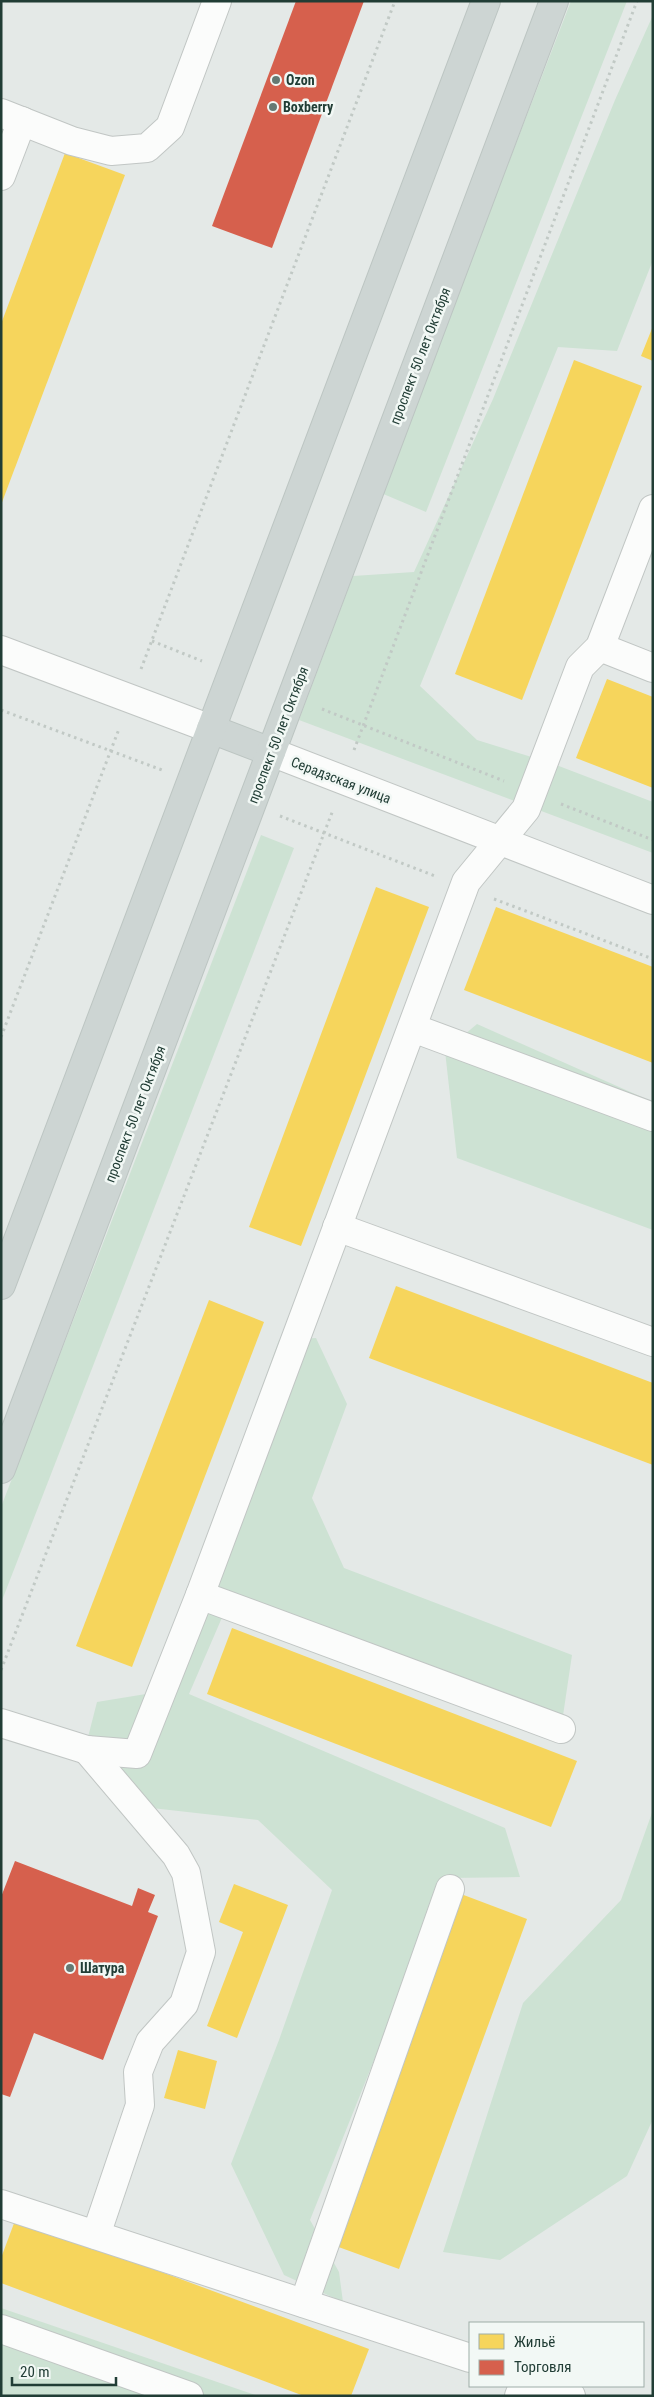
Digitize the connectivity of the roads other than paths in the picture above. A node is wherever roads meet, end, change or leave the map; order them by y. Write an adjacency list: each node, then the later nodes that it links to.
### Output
1 (217, 1): 4 (street)
2 (486, 1): 10 (main road)
3 (554, 1): 11 (main road, проспект 50 лет Октября)
4 (11, 117): 5 (street)
5 (1, 176)
6 (653, 509): 7 (street)
7 (600, 647): 9 (street); 12 (street)
8 (1, 650): 10 (street, Серадзская улица)
9 (653, 668)
10 (211, 729): 11 (main road, Серадзская улица); 17 (main road)
11 (271, 752): 12 (street, Серадзская улица); 19 (main road, проспект 50 лет Октября)
12 (499, 841): 13 (street, Серадзская улица); 14 (street)
13 (653, 900)
14 (413, 1028): 15 (street); 16 (street)
15 (653, 1117)
16 (338, 1227): 18 (street); 20 (street)
17 (1, 1285)
18 (653, 1342)
19 (1, 1469)
20 (200, 1594): 22 (street); 23 (street)
21 (1, 1723): 23 (street)
22 (560, 1729)
23 (87, 1750): 26 (street)
24 (450, 1889): 27 (street)
25 (1, 2204): 26 (street)
26 (96, 2235): 27 (street)
27 (304, 2303): 29 (street)
28 (1, 2329): 31 (street)
29 (469, 2358)
30 (547, 2387): 32 (street)
31 (189, 2396)
32 (571, 2396)

